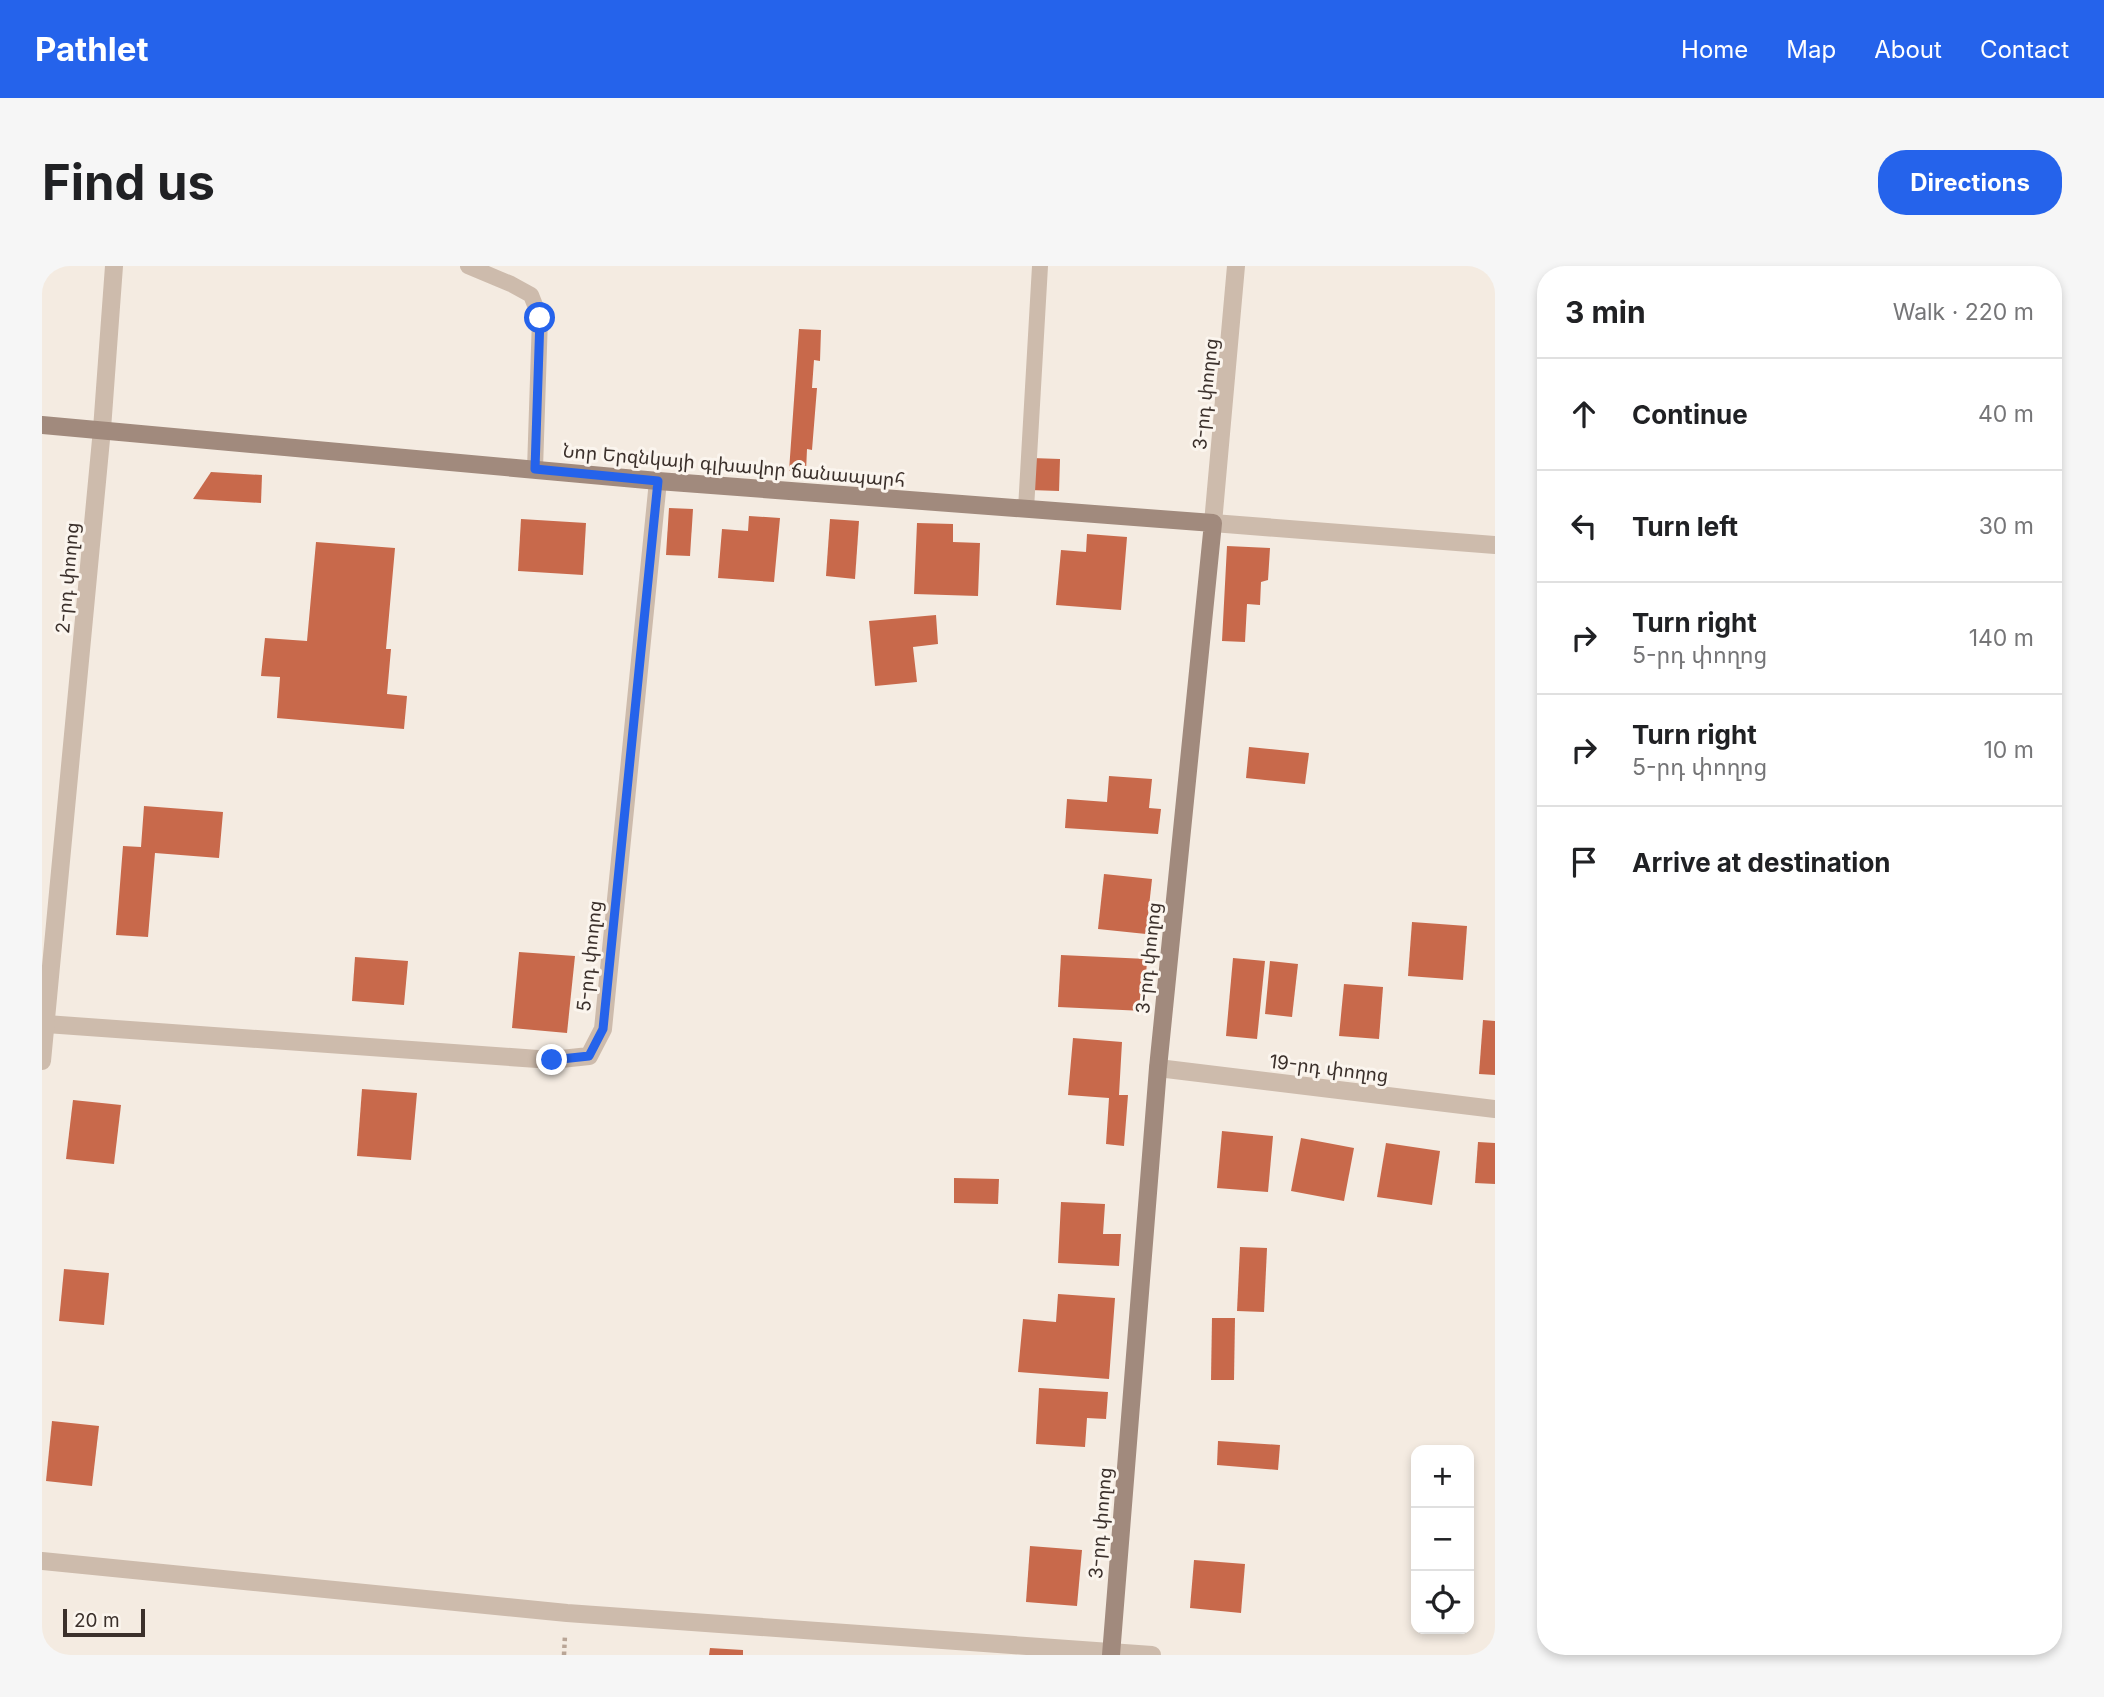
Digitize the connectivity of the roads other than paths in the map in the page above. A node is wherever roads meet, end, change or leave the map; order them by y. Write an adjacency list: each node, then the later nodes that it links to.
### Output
1 (114, 266): 6 (street, 2-րդ փողոց)
2 (468, 266): 7 (lane)
3 (1040, 266): 9 (lane)
4 (1236, 266): 10 (street, 3-րդ փողոց)
5 (42, 425): 6 (street, Նոր Երզնկայի գլխավոր ճանապարհ)
6 (102, 429): 7 (street, Նոր Երզնկայի գլխավոր ճանապարհ); 12 (street, 2-րդ փողոց)
7 (535, 469): 8 (street, Նոր Երզնկայի գլխավոր ճանապարհ)
8 (658, 481): 9 (street, Նոր Երզնկայի գլխավոր ճանապարհ); 12 (street, 5-րդ փողոց)
9 (1026, 509): 10 (street, Նոր Երզնկայի գլխավոր ճանապարհ)
10 (1213, 523): 11 (street); 14 (street, 3-րդ փողոց)
11 (1495, 545)
12 (46, 1024): 13 (street, 2-րդ փողոց)
13 (42, 1061)
14 (1158, 1068): 15 (street, 19-րդ փողոց); 17 (street, 3-րդ փողոց)
15 (1495, 1109)
16 (42, 1561): 17 (street)
17 (1111, 1653): 18 (street)
18 (1152, 1655)

